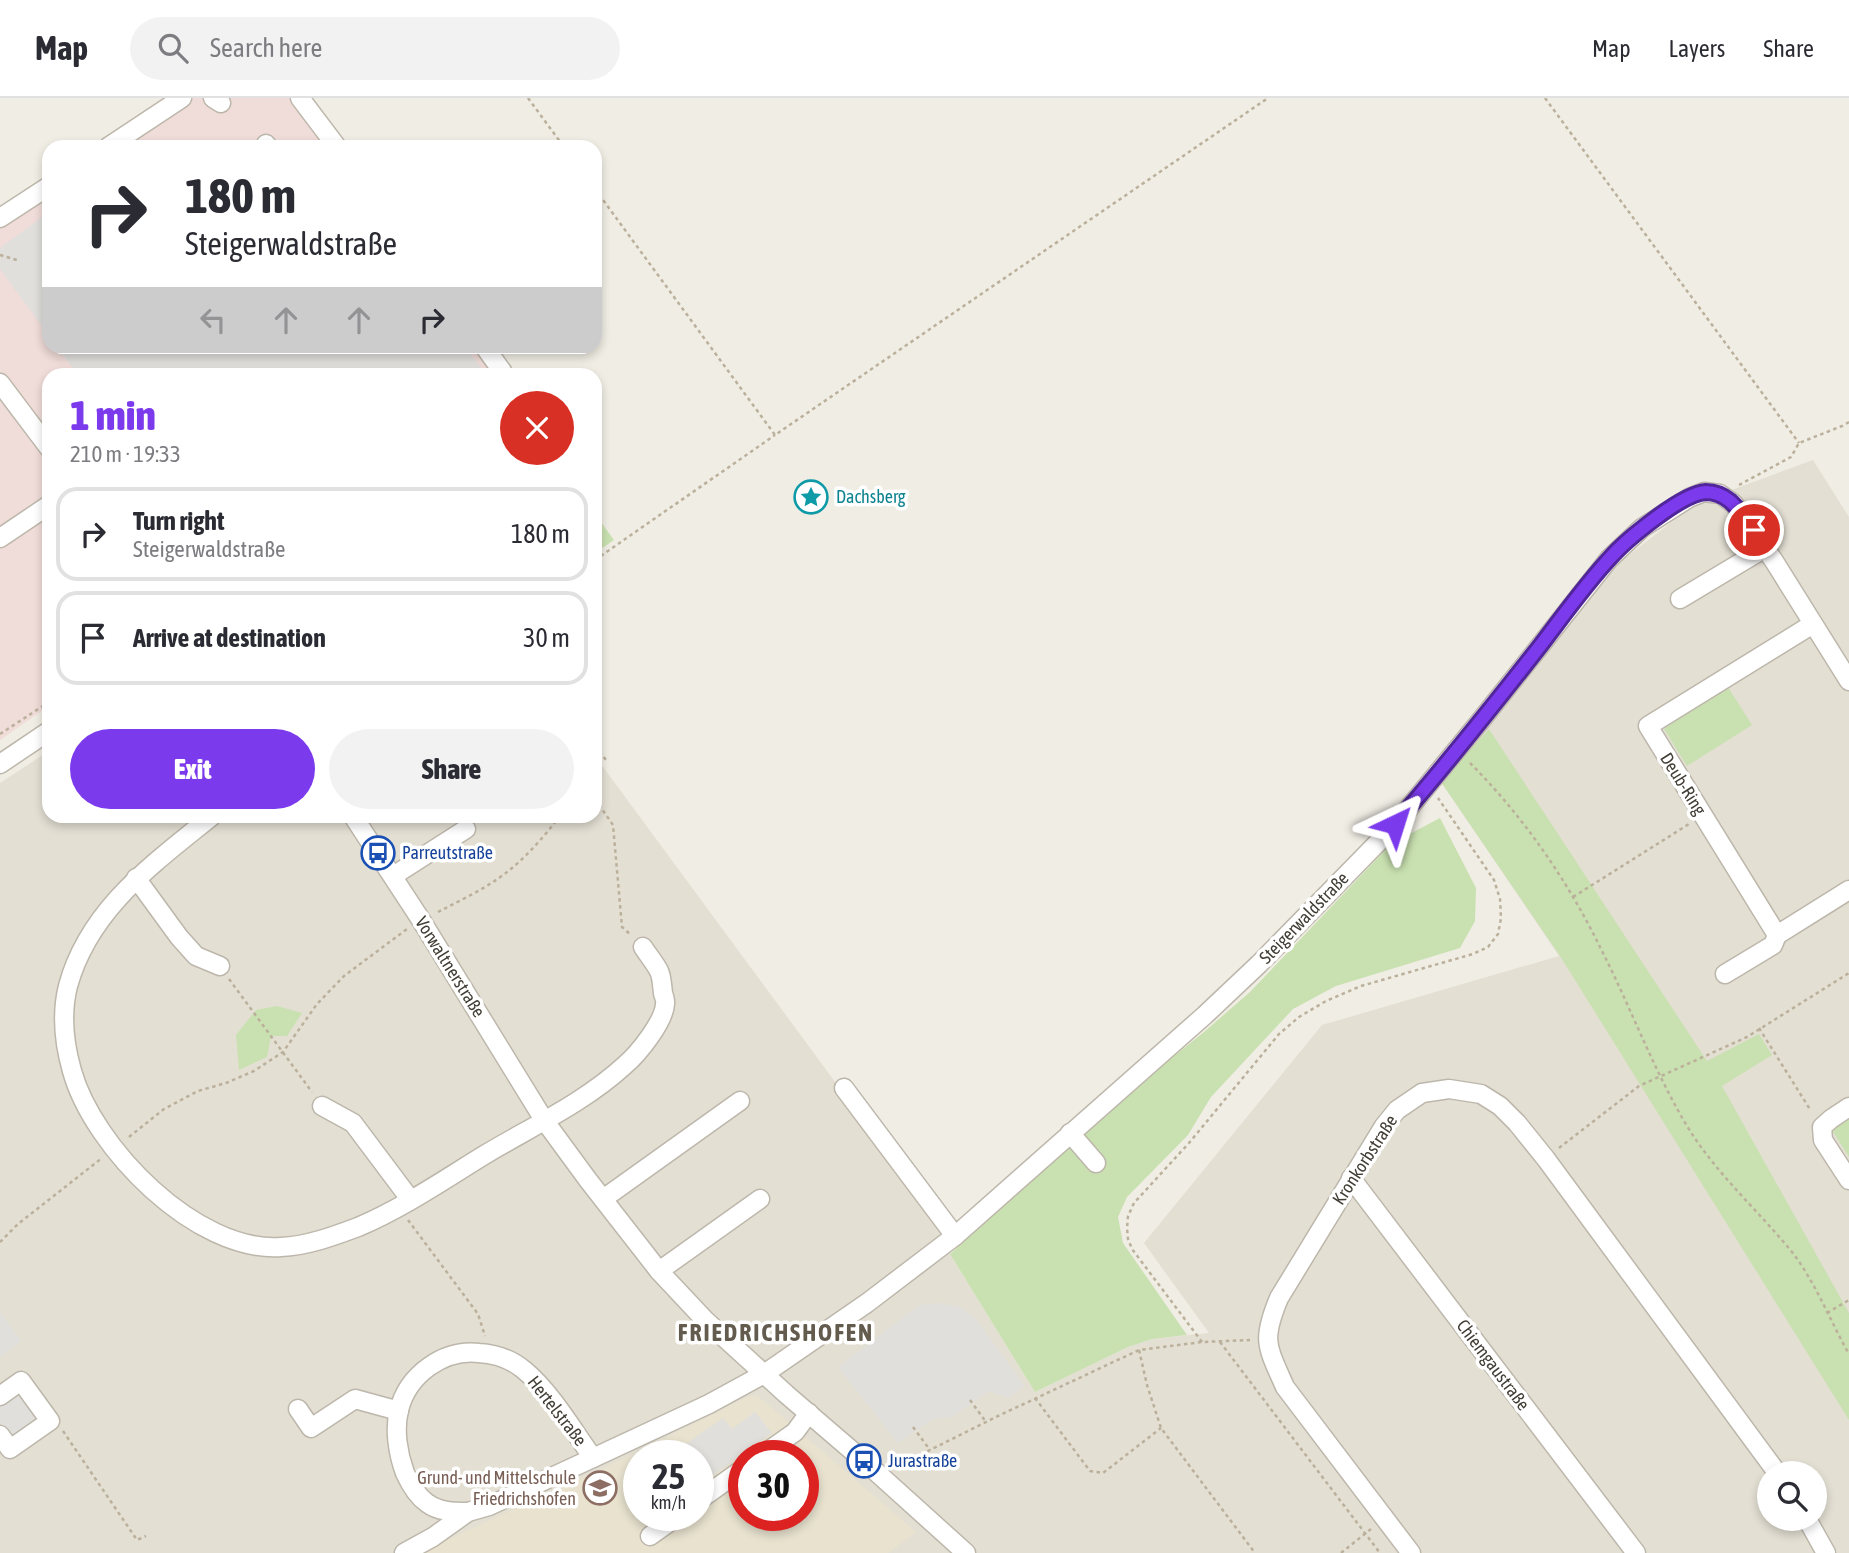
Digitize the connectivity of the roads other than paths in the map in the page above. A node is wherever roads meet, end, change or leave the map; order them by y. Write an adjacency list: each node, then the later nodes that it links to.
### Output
1 (182, 98): 3 (street)
2 (300, 98): 4 (street)
3 (119, 140)
4 (332, 140)
5 (42, 191): 6 (street)
6 (0, 218)
7 (0, 383): 8 (street)
8 (42, 439)
9 (42, 510): 10 (street)
10 (0, 538)
11 (1765, 548): 12 (street); 13 (street); 32 (street, Steigerwaldstraße)
12 (1680, 599)
13 (1813, 624): 14 (street); 23 (street, Deub-Ring)
14 (1849, 681)
15 (42, 736): 16 (street)
16 (0, 764)
17 (203, 823): 21 (street)
18 (358, 823): 20 (street, Vorwaltnerstraße)
19 (466, 829): 20 (street)
20 (393, 876): 31 (street, Vorwaltnerstraße)
21 (136, 878): 25 (street); 38 (street)
22 (1849, 890): 23 (street)
23 (1777, 935): 26 (street)
24 (643, 947): 31 (street)
25 (220, 966)
26 (1725, 974)
27 (844, 1088): 39 (street)
28 (740, 1101): 36 (street)
29 (322, 1106): 38 (street)
30 (1849, 1107): 35 (street)
31 (544, 1120): 36 (street); 38 (street)
32 (1070, 1133): 33 (street); 39 (street, Steigerwaldstraße)
33 (1096, 1163)
34 (1351, 1178): 49 (street, Kronkorbstraße); 56 (street, Kronkorbstraße); 57 (street, Chiemgaustraße)
35 (1849, 1180)
36 (603, 1199): 40 (street)
37 (760, 1199): 40 (street)
38 (404, 1203)
39 (955, 1236): 41 (street, Steigerwaldstraße)
40 (659, 1270): 41 (street)
41 (764, 1374): 45 (street); 48 (street, Steigerwaldstraße)
42 (0, 1396): 46 (street)
43 (298, 1409): 44 (street)
44 (399, 1410): 48 (street, Hertelstraße); 50 (street, Hertelstraße)
45 (809, 1413): 47 (street); 55 (street)
46 (0, 1435)
47 (784, 1440)
48 (593, 1458): 50 (street)
49 (1769, 1461)
50 (468, 1512): 54 (street)
51 (657, 1531): 53 (street)
52 (1814, 1531): 58 (street)
53 (650, 1536)
54 (404, 1553)
55 (966, 1553)
56 (1410, 1553)
57 (1636, 1553)
58 (1826, 1553)

